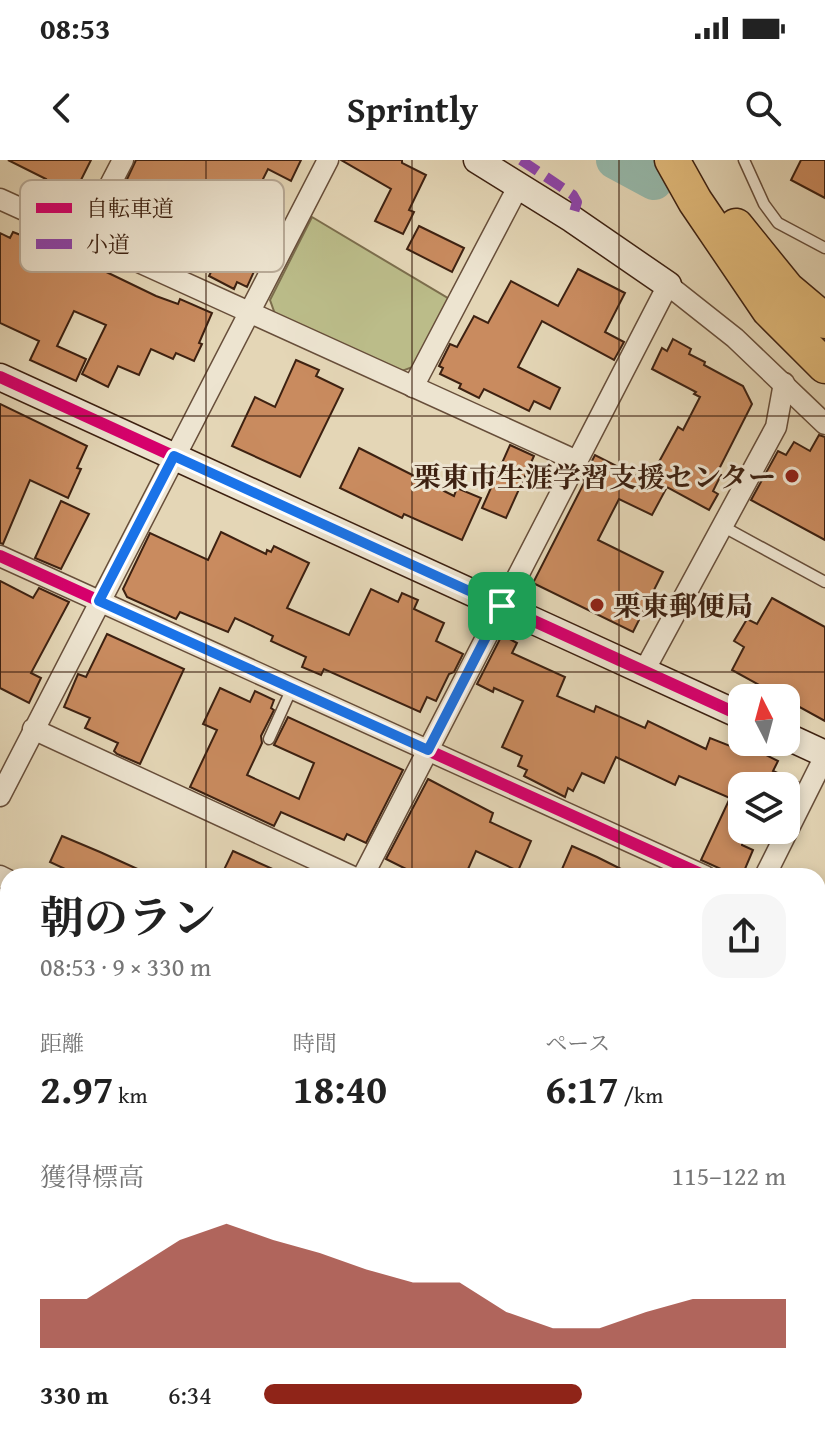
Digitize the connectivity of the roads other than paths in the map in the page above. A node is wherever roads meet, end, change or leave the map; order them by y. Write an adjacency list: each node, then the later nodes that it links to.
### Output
1 (123, 160): 7 (street)
2 (328, 160): 11 (street)
3 (477, 160): 8 (street)
4 (672, 160): 17 (highway)
5 (698, 160): 17 (highway)
6 (744, 160): 12 (lane)
7 (113, 180)
8 (519, 185): 15 (street); 20 (street)
9 (0, 199): 10 (street)
10 (20, 208)
11 (284, 245)
12 (825, 248)
13 (160, 272): 16 (street)
14 (270, 272): 16 (street)
15 (668, 285): 19 (street); 23 (street)
16 (249, 312): 20 (street); 22 (street)
17 (819, 332)
18 (0, 377): 22 (street)
19 (784, 383): 21 (street); 24 (street)
20 (413, 387): 23 (street)
21 (825, 424)
22 (174, 456): 27 (street); 28 (street)
23 (577, 461): 28 (street)
24 (722, 526): 26 (lane); 29 (street)
25 (0, 556): 27 (street)
26 (825, 582)
27 (99, 601): 30 (street); 32 (street)
28 (502, 606): 29 (street); 35 (street)
29 (644, 671): 31 (street)
30 (292, 688): 33 (lane); 35 (street)
31 (728, 710)
32 (33, 729): 37 (street); 38 (street)
33 (269, 739)
34 (800, 743): 36 (street)
35 (428, 750): 39 (street); 40 (street)
36 (825, 755): 41 (street)
37 (0, 796)
38 (334, 868)
39 (367, 868)
40 (687, 868)
41 (769, 868)

